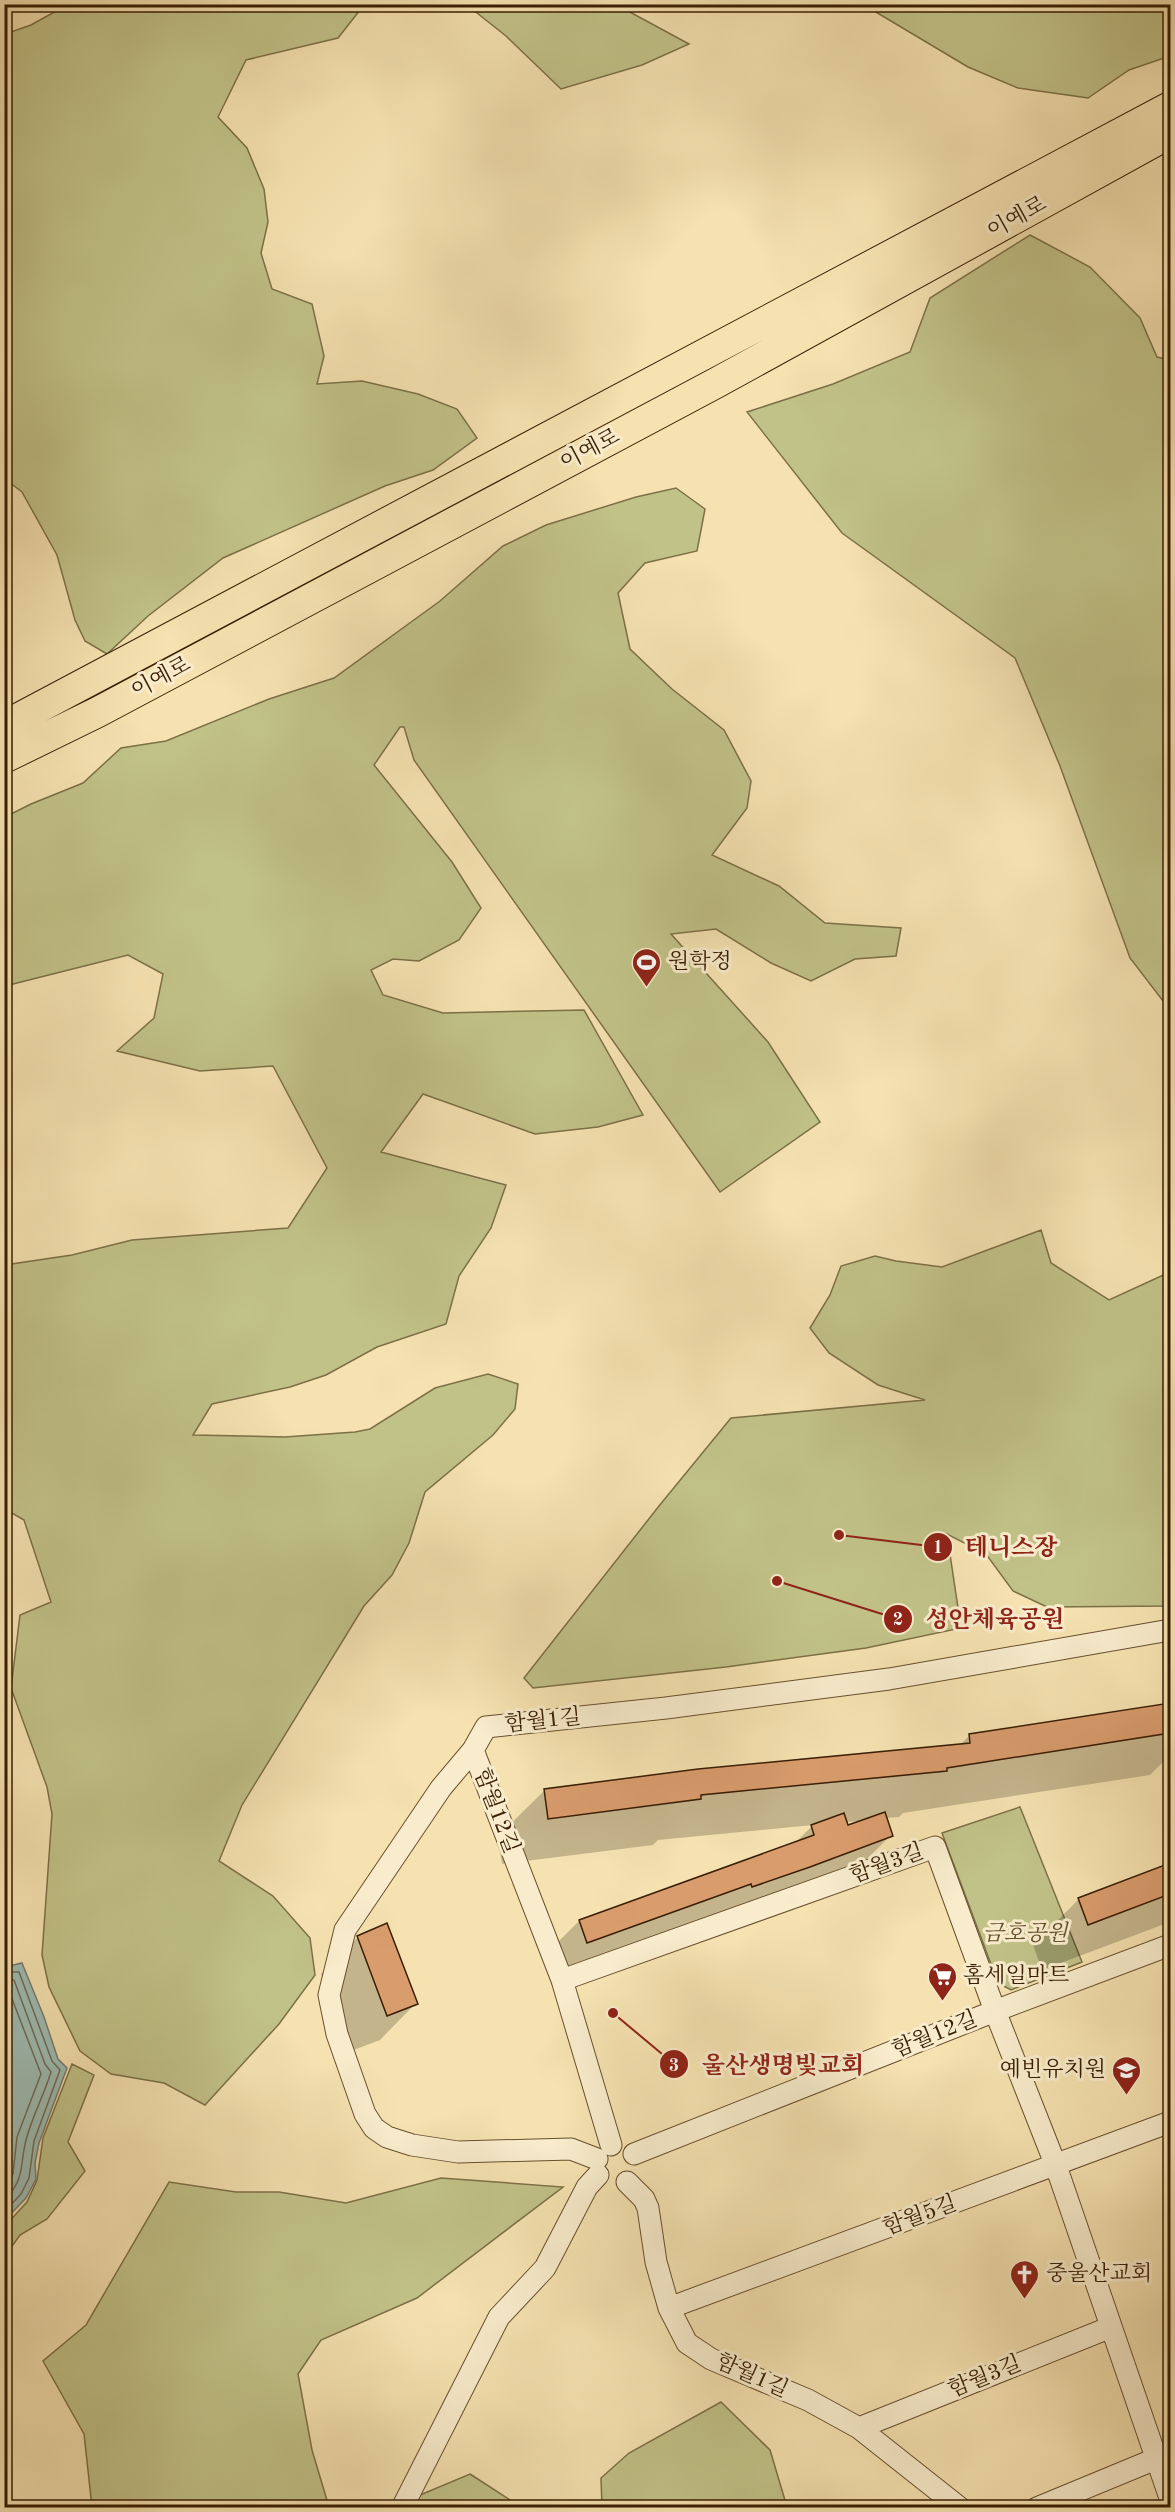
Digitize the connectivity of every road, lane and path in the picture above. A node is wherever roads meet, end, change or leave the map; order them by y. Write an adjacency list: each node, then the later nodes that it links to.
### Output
1 (1170, 107): 3 (highway, 이예로)
2 (1170, 133): 4 (highway, 이예로)
3 (4, 726)
4 (4, 758)
5 (1170, 1630): 6 (street, 함월1길)
6 (472, 1750): 8 (street, 함월12길); 12 (street, 함월1길)
7 (1170, 1945): 9 (street, 함월12길)
8 (562, 1980): 9 (street, 함월3길); 12 (street, 함월12길)
9 (995, 2011): 11 (street, 함월12길); 13 (street, 함월3길)
10 (1170, 2122): 13 (street, 함월5길)
11 (634, 2154): 12 (street); 14 (street)
12 (602, 2160): 14 (street); 20 (street)
13 (1056, 2166): 15 (street, 함월5길); 16 (street, 함월3길)
14 (627, 2182): 15 (street, 함월1길)
15 (669, 2308): 17 (street, 함월1길)
16 (1111, 2326): 17 (street, 함월3길); 18 (street, 함월3길)
17 (860, 2428): 21 (street, 함월1길)
18 (1164, 2455): 19 (street, 함월3길); 22 (street)
19 (1170, 2498)
20 (402, 2508)
21 (960, 2508)
22 (1037, 2508)

